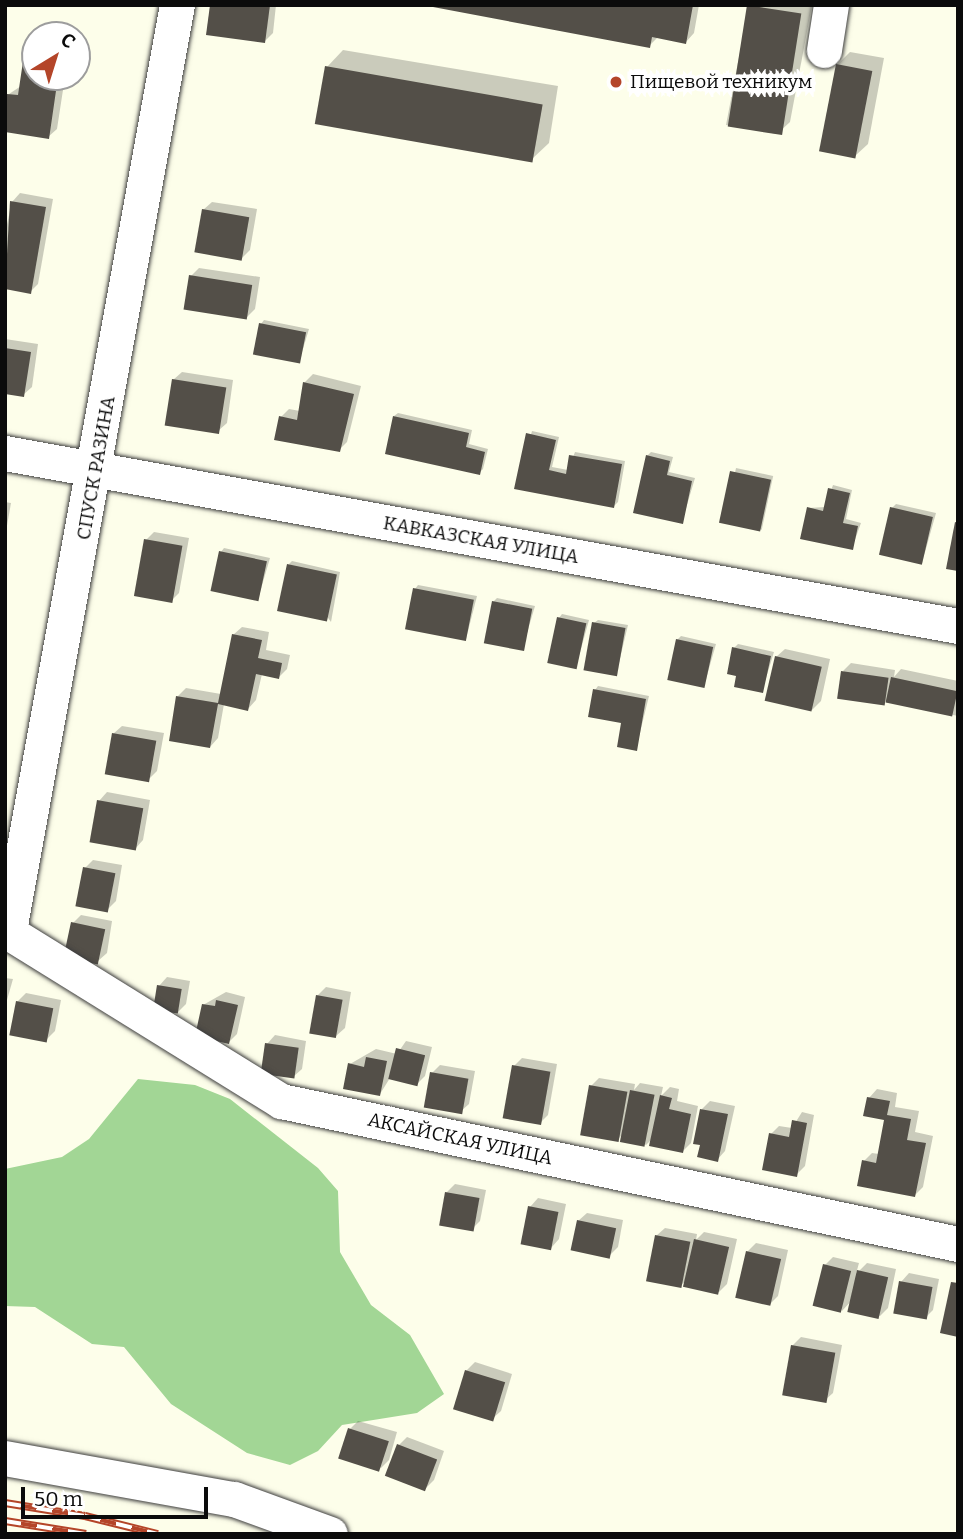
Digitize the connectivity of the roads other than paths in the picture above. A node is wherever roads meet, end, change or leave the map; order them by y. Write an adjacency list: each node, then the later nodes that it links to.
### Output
1 (177, 5): 5 (street, СПУСК РАЗИНА)
2 (831, 5): 3 (street)
3 (824, 50)
4 (5, 453): 5 (street, КАВКАЗСКАЯ УЛИЦА)
5 (96, 470): 6 (street, КАВКАЗСКАЯ УЛИЦА); 7 (street, СПУСК РАЗИНА)
6 (958, 626)
7 (7, 930): 8 (street, АКСАЙСКАЯ УЛИЦА)
8 (958, 1244)
9 (5, 1458): 10 (street)
10 (330, 1534)

